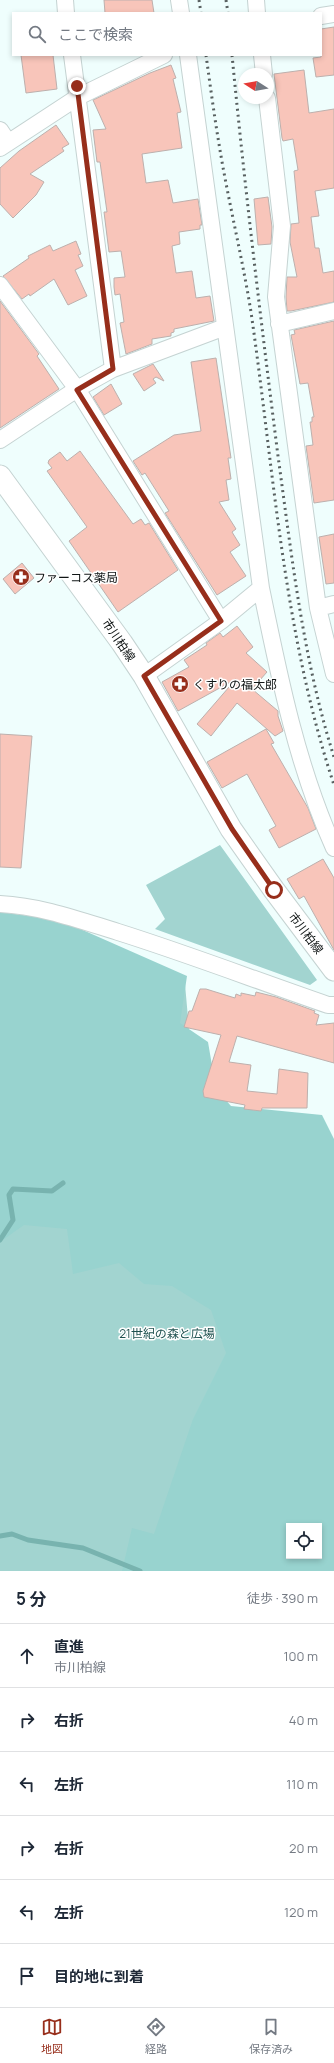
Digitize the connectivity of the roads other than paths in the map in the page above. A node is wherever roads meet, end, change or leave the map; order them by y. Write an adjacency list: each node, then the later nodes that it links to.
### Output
1 (65, 0): 4 (street)
2 (179, 0): 5 (street)
3 (256, 0): 6 (street)
4 (66, 12)
5 (181, 12)
6 (257, 12)
7 (334, 14): 8 (street)
8 (322, 16)
9 (72, 56): 14 (street)
10 (162, 56): 14 (street)
11 (188, 56): 20 (street)
12 (262, 56): 13 (street)
13 (263, 68)
14 (78, 97): 16 (street); 21 (street)
15 (268, 104): 19 (street)
16 (3, 140)
17 (0, 285): 22 (street)
18 (334, 311): 19 (street)
19 (279, 324): 27 (street)
20 (225, 327): 21 (street); 25 (street)
21 (113, 369): 22 (street)
22 (77, 390): 23 (street); 28 (street)
23 (0, 440)
24 (0, 476): 30 (main road, 市川柏線)
25 (261, 588): 28 (street); 31 (street)
26 (334, 604): 27 (street)
27 (318, 608): 29 (street)
28 (221, 621): 30 (street)
29 (334, 674)
30 (144, 676): 33 (main road, 市川柏線)
31 (334, 848)
32 (0, 904): 34 (street)
33 (334, 969)
34 (334, 1005)

